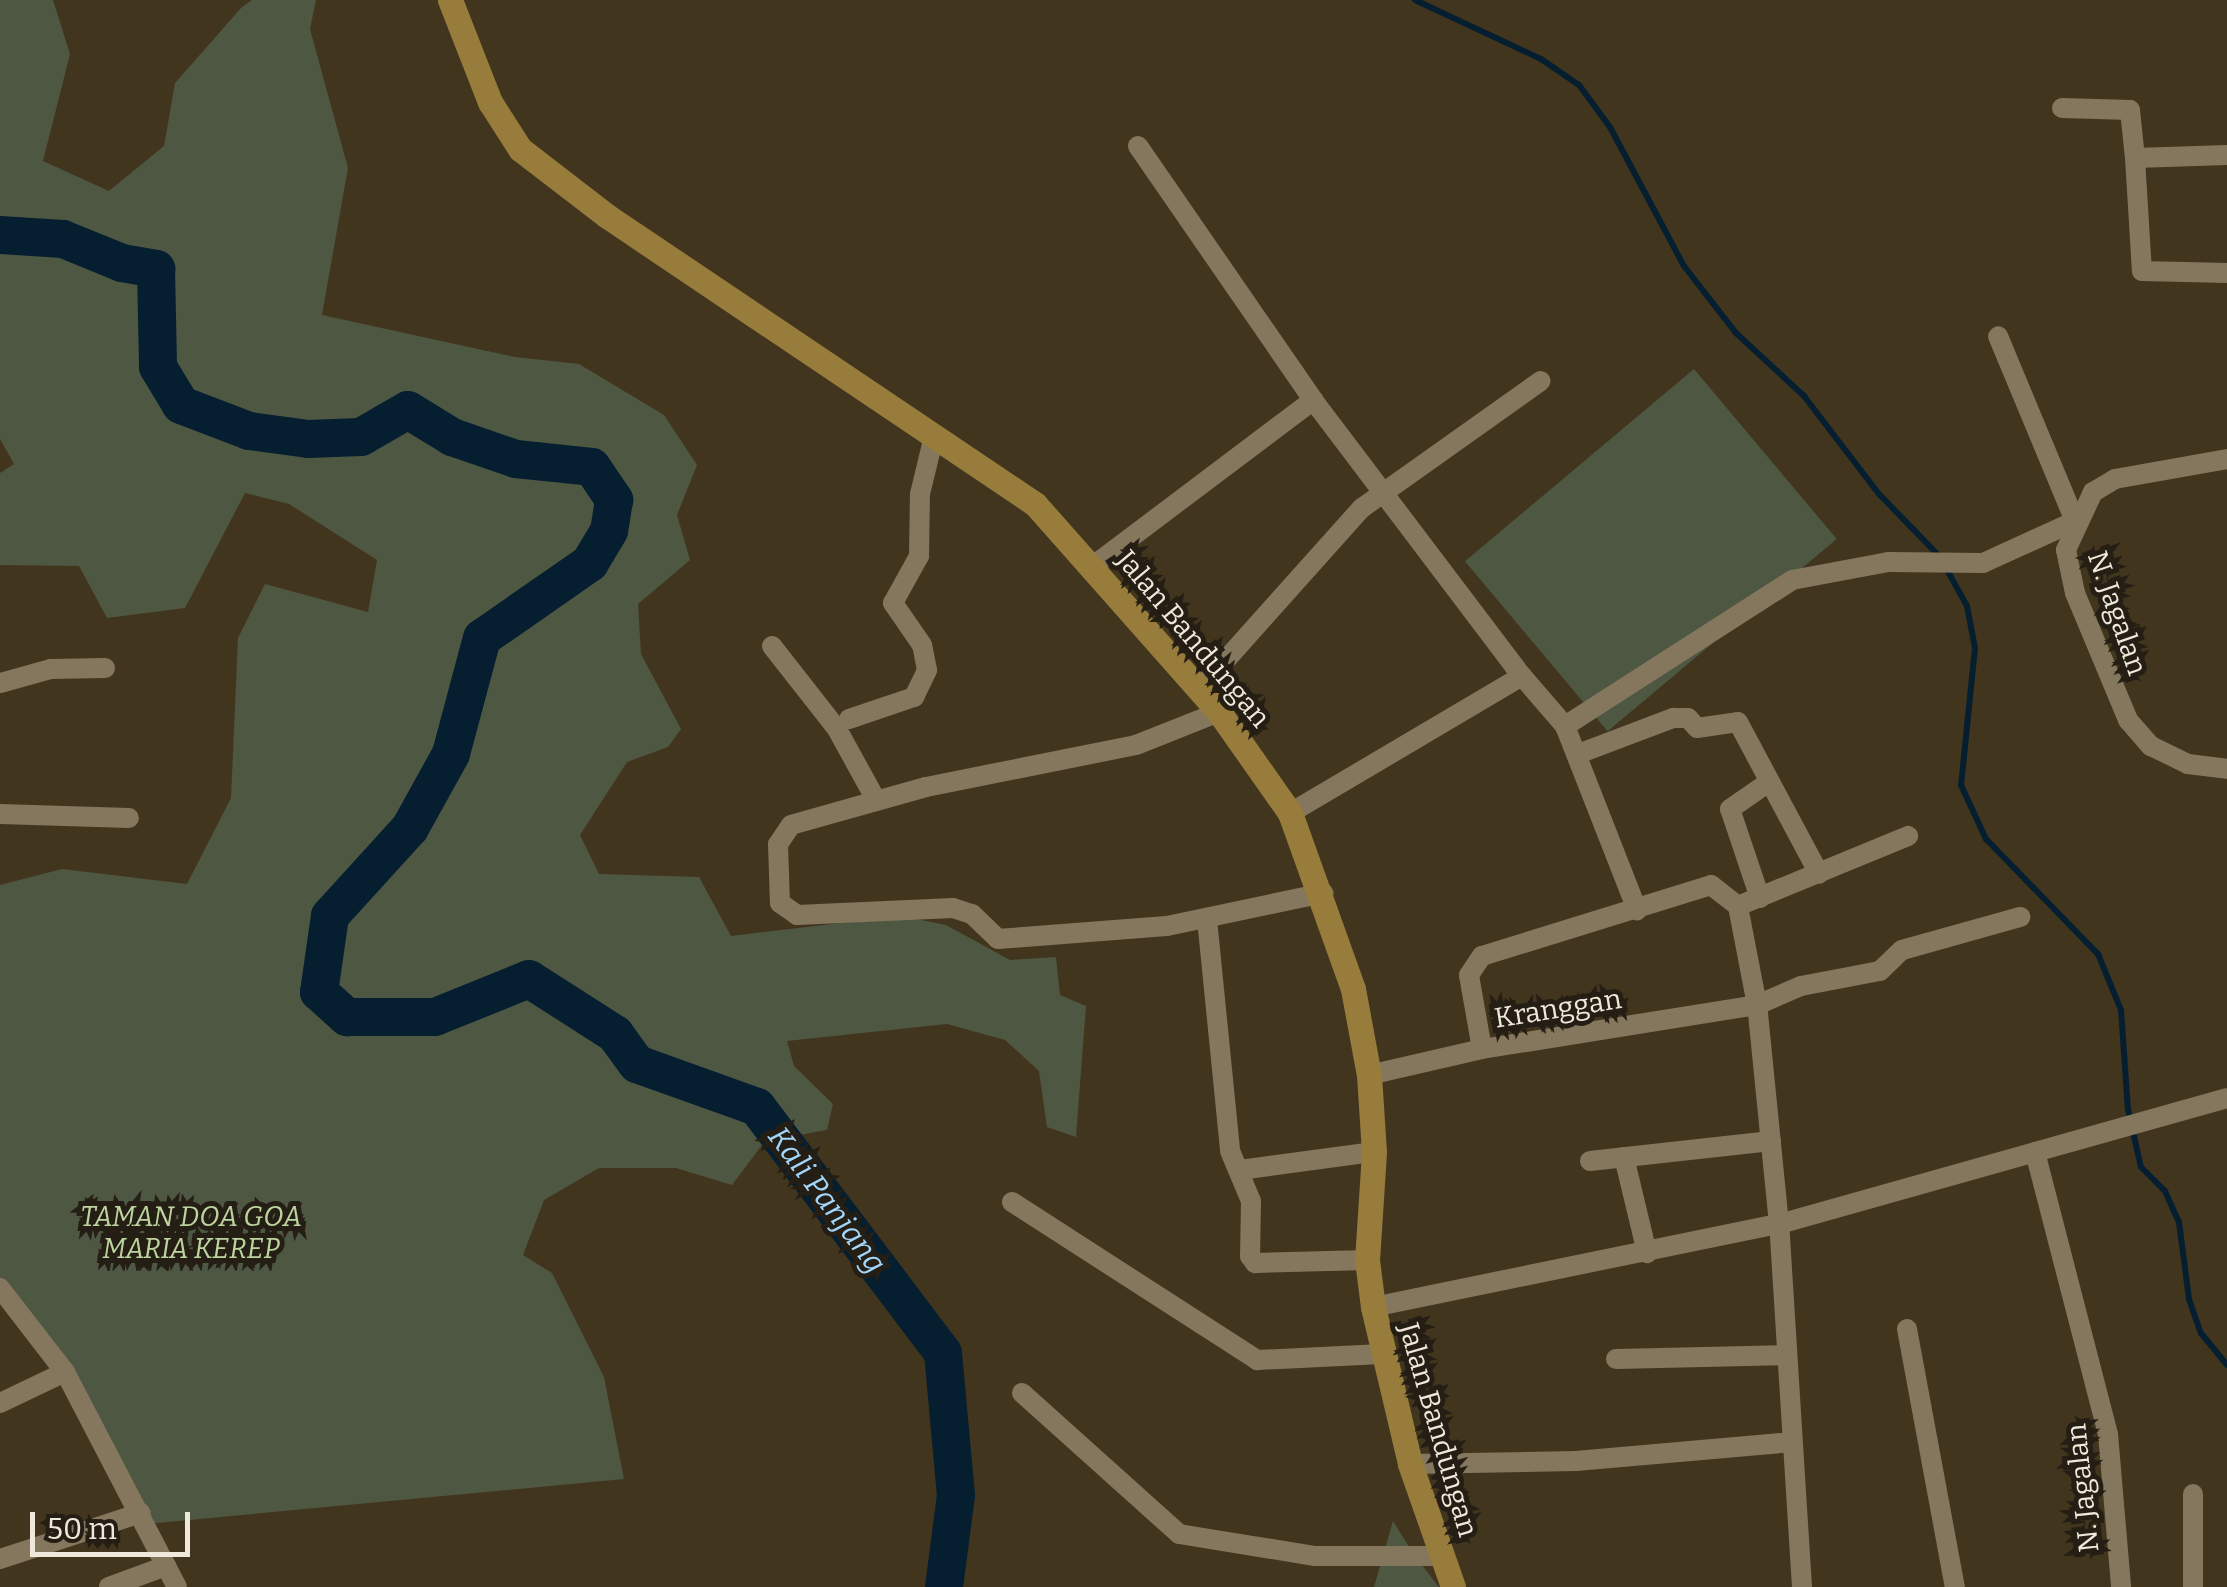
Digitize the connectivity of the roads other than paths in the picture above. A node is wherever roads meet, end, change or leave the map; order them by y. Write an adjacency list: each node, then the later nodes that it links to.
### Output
1 (450, 0): 10 (main road, Jalan Bandungan)
2 (2062, 108): 5 (street)
3 (1138, 146): 9 (street)
4 (2227, 155): 5 (street)
5 (2135, 158): 6 (street)
6 (2227, 273)
7 (1998, 336): 13 (street)
8 (1542, 381): 12 (street)
9 (1313, 400): 12 (street); 14 (street)
10 (934, 436): 14 (main road, Jalan Bandungan); 21 (street)
11 (2227, 460): 13 (street, N. Jagalan)
12 (1381, 492): 17 (street); 19 (street)
13 (2075, 520): 22 (street); 24 (street, N. Jagalan)
14 (1093, 566): 19 (main road, Jalan Bandungan)
15 (772, 646): 26 (street)
16 (105, 668): 18 (street)
17 (1522, 676): 22 (street); 27 (street)
18 (0, 683)
19 (1199, 690): 20 (main road, Jalan Bandungan)
20 (1218, 712): 26 (street); 27 (main road, Jalan Bandungan)
21 (849, 719)
22 (1565, 726): 23 (street)
23 (1578, 754): 25 (street); 35 (street)
24 (2227, 769)
25 (1766, 784): 31 (street); 33 (street)
26 (876, 800): 37 (street)
27 (1290, 813): 32 (main road, Jalan Bandungan)
28 (0, 814): 29 (street)
29 (130, 818)
30 (1908, 836): 31 (street)
31 (1820, 874): 33 (street)
32 (1324, 893): 37 (street); 40 (main road, Jalan Bandungan)
33 (1760, 898): 34 (street)
34 (1738, 906): 35 (street); 38 (street)
35 (1638, 910): 39 (street)
36 (2020, 917): 38 (street, Kranggan)
37 (1207, 919): 47 (street)
38 (1757, 1005): 39 (street, Kranggan); 42 (street)
39 (1482, 1050): 40 (street, Kranggan)
40 (1369, 1075): 43 (main road, Jalan Bandungan)
41 (2227, 1098): 44 (street)
42 (1771, 1142): 45 (street); 49 (street)
43 (1374, 1152): 47 (street); 51 (main road, Jalan Bandungan)
44 (2034, 1152): 49 (street); 73 (street, N. Jagalan)
45 (1624, 1157): 46 (street); 50 (street)
46 (1590, 1161)
47 (1240, 1170): 51 (street)
48 (1012, 1202): 55 (street)
49 (1780, 1224): 50 (street); 56 (street)
50 (1647, 1252): 53 (street)
51 (1366, 1260): 53 (main road, Jalan Bandungan)
52 (0, 1288): 58 (street)
53 (1373, 1307): 55 (main road, Jalan Bandungan)
54 (1907, 1328): 72 (street)
55 (1382, 1354): 62 (main road, Jalan Bandungan)
56 (1787, 1355): 57 (street); 61 (street)
57 (1616, 1359)
58 (65, 1372): 60 (street); 64 (street)
59 (1022, 1393): 65 (street)
60 (0, 1403)
61 (1792, 1442): 62 (street); 71 (street)
62 (1410, 1464): 65 (main road, Jalan Bandungan)
63 (2193, 1494): 74 (street)
64 (141, 1513): 66 (street); 67 (street)
65 (1442, 1556): 70 (main road, Jalan Bandungan)
66 (0, 1559)
67 (166, 1566): 68 (street); 69 (street)
68 (109, 1587)
69 (177, 1587)
70 (1453, 1587)
71 (1802, 1587)
72 (1955, 1587)
73 (2121, 1587)
74 (2193, 1587)

